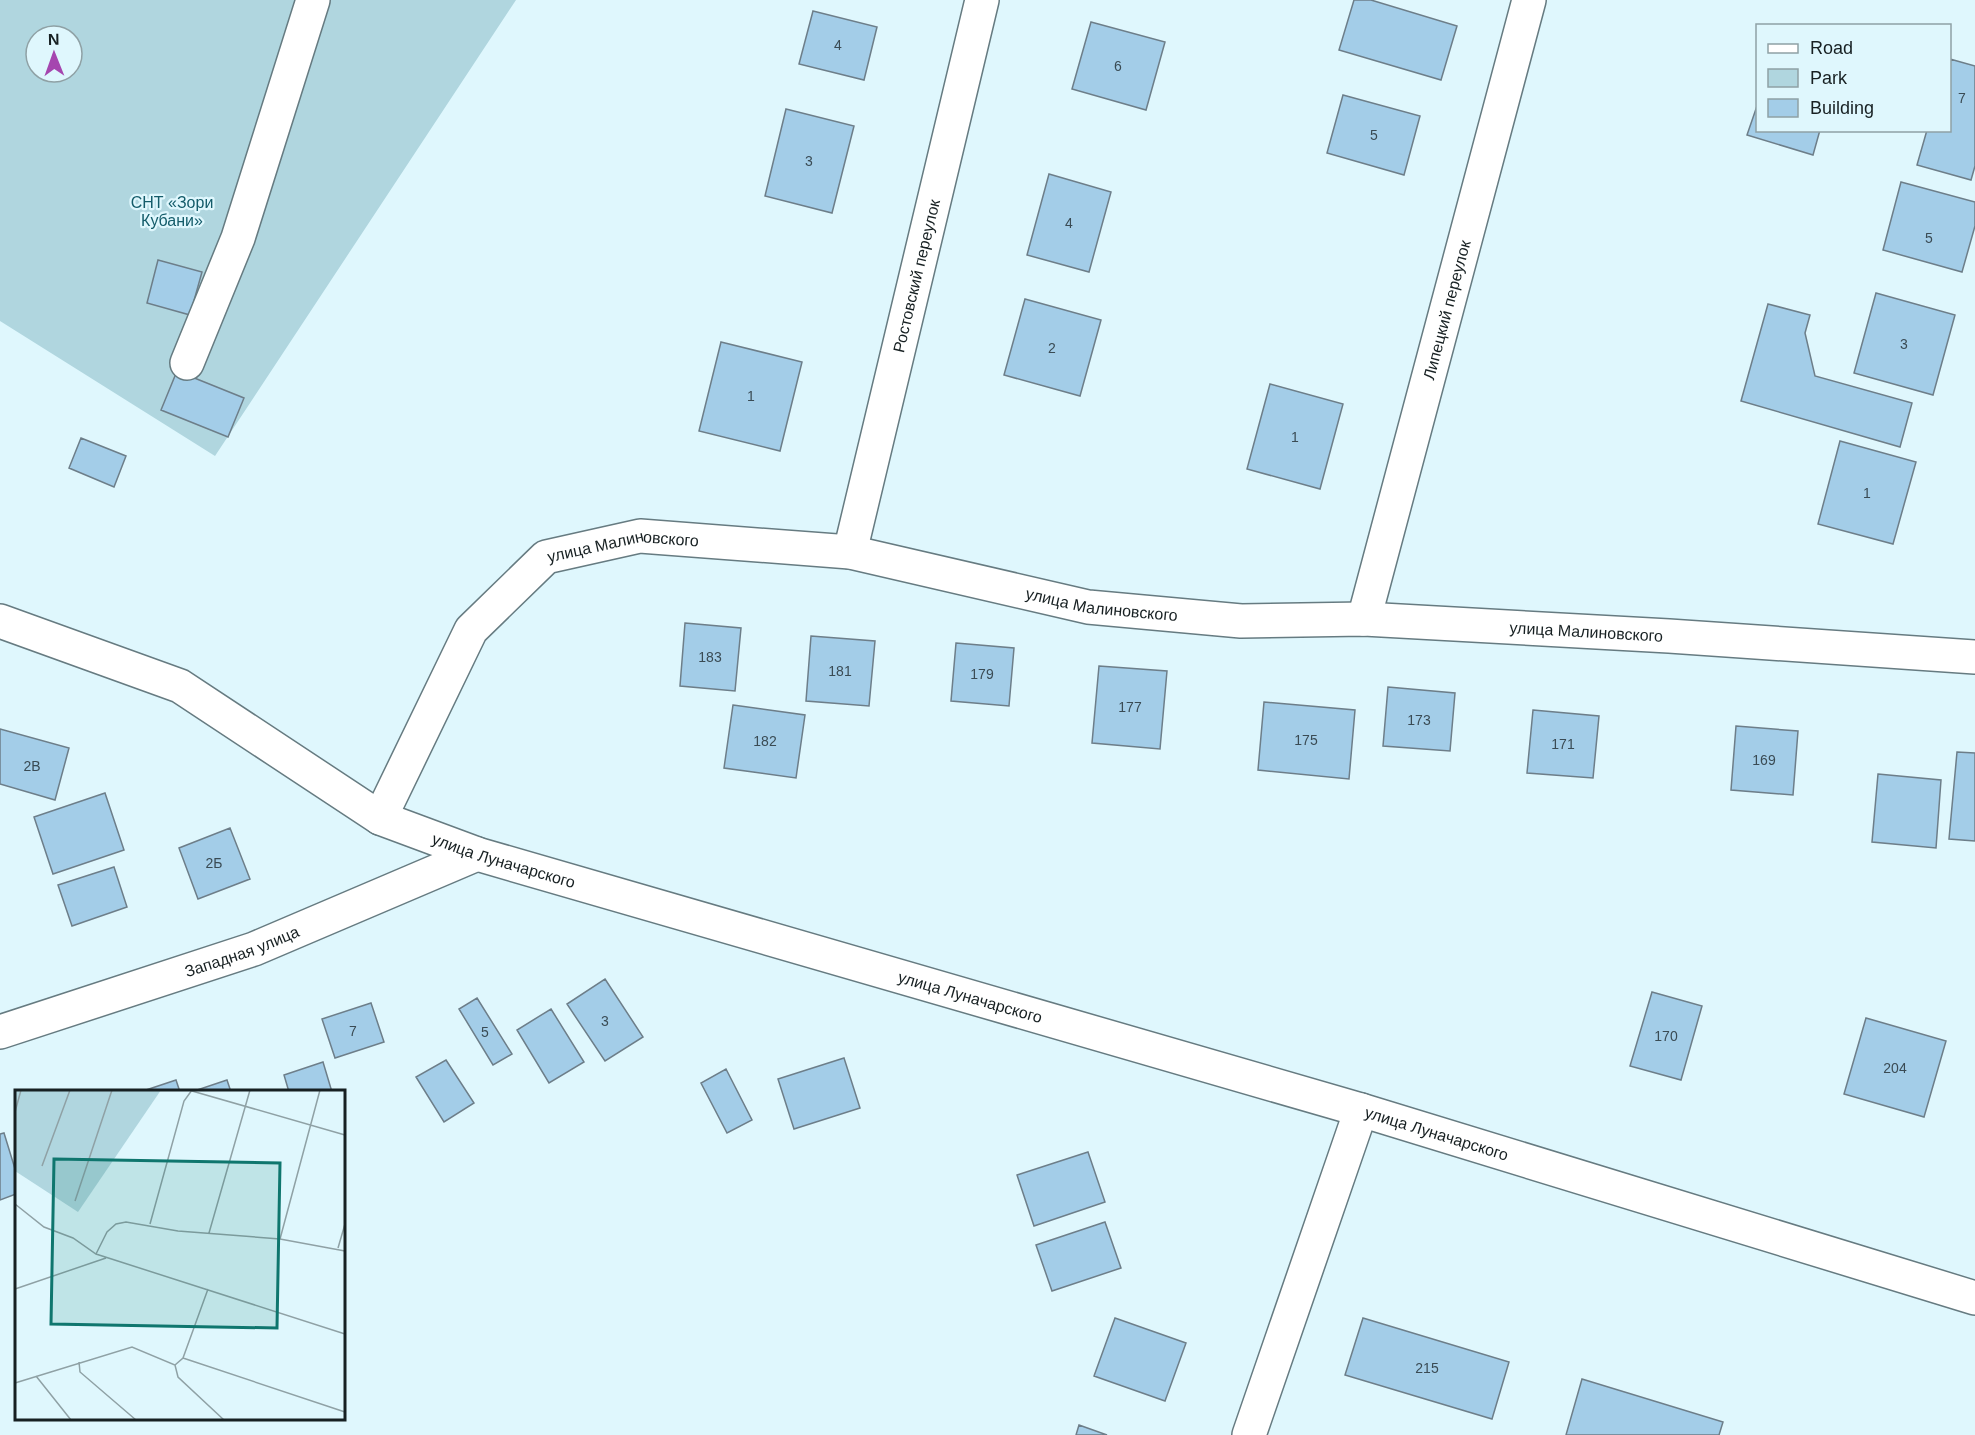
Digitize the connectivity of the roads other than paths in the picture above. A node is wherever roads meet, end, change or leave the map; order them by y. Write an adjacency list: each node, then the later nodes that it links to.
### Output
1 (313, 0): 4 (street)
2 (982, 0): 5 (street, Ростовский переулок)
3 (1529, 0): 6 (street, Липецкий переулок)
4 (187, 363)
5 (850, 552): 6 (street, улица Малиновского); 9 (street, улица Малиновского)
6 (1364, 619): 8 (street, улица Малиновского)
7 (0, 621): 9 (street, улица Луначарского)
8 (1975, 657)
9 (380, 818): 10 (street, улица Луначарского)
10 (477, 854): 11 (street, Западная улица); 12 (street, улица Луначарского)
11 (0, 1032)
12 (1361, 1110): 13 (street, улица Луначарского); 14 (street)
13 (1975, 1298)
14 (1249, 1435)

